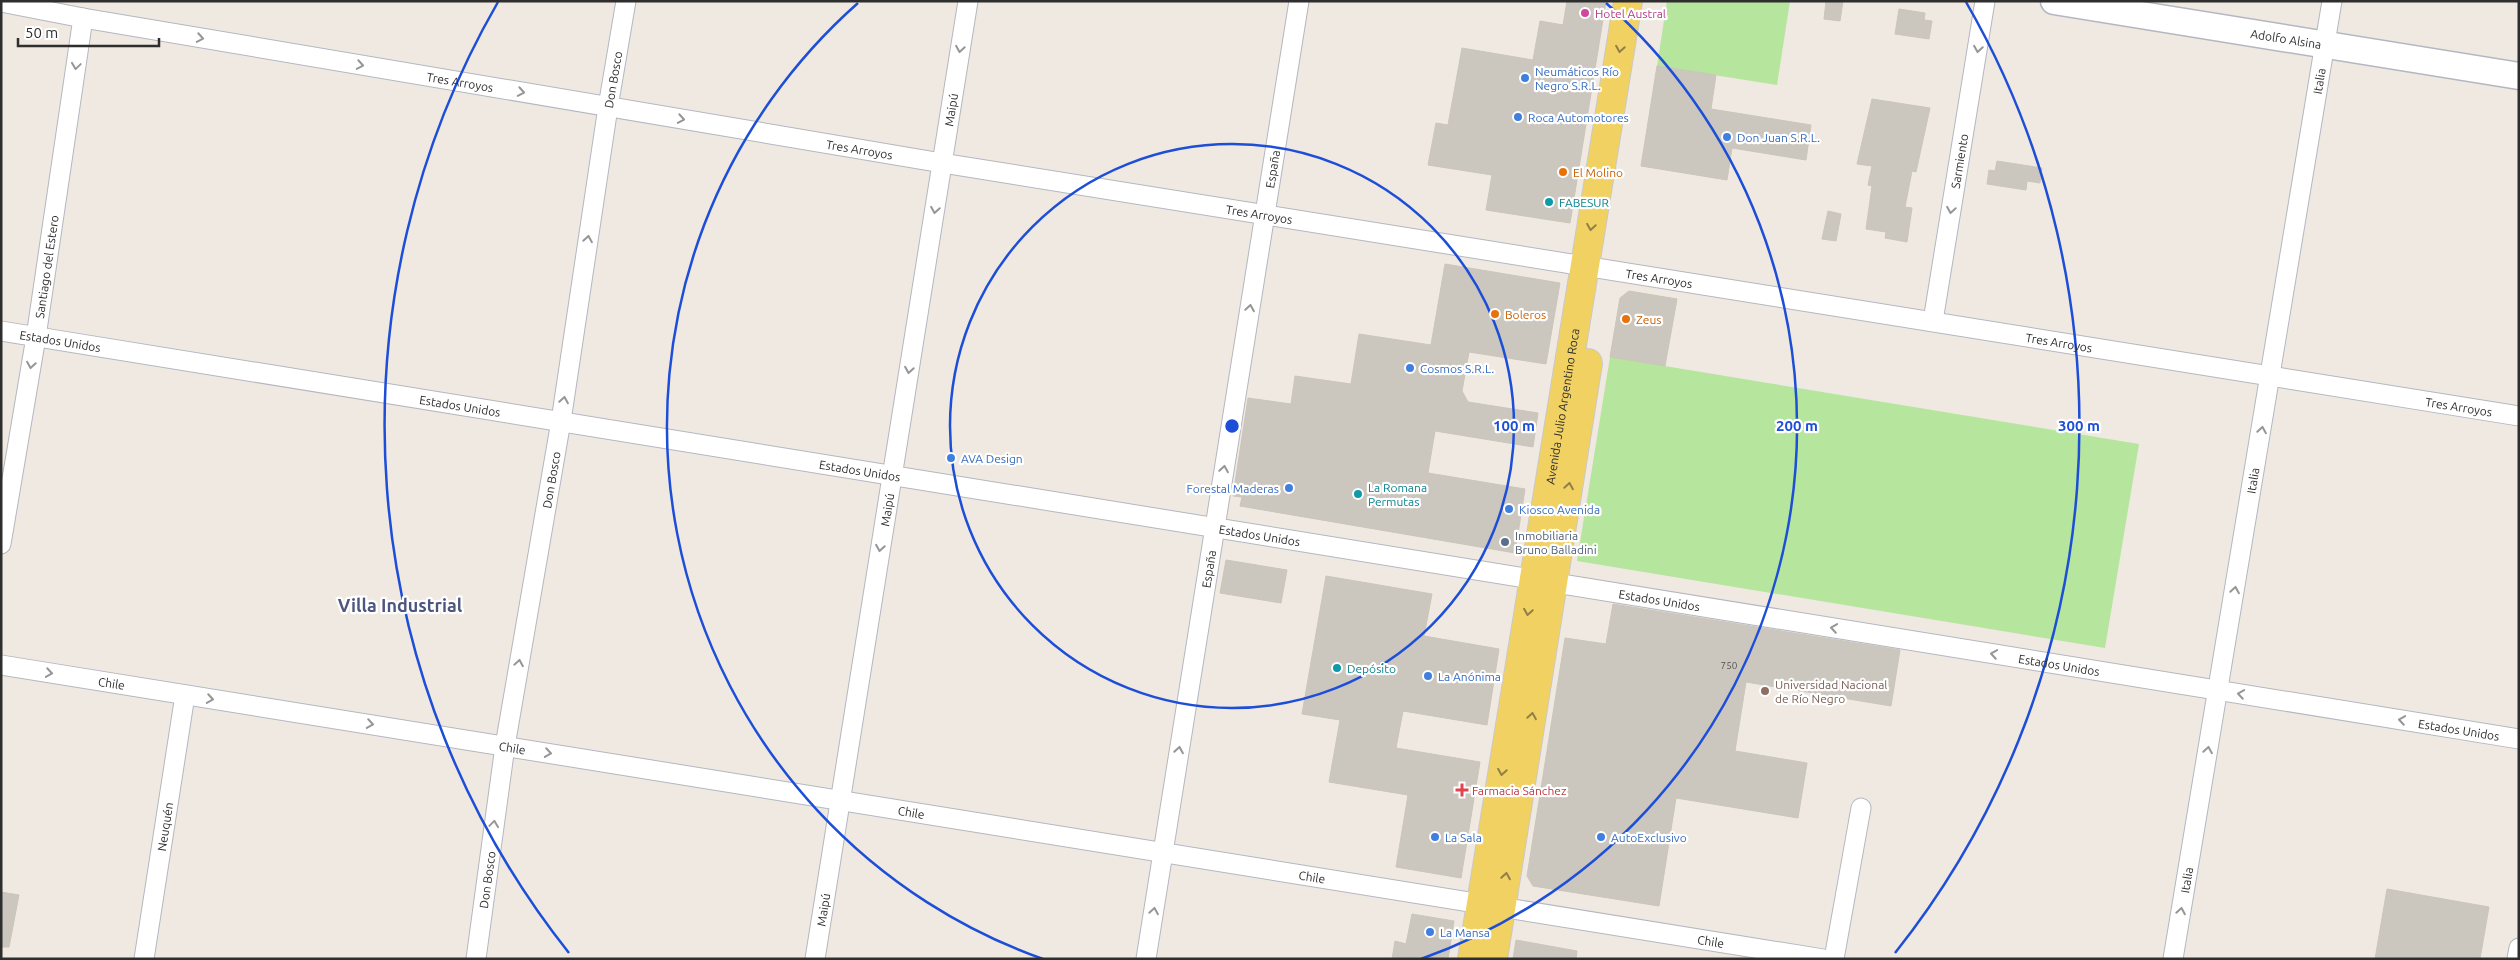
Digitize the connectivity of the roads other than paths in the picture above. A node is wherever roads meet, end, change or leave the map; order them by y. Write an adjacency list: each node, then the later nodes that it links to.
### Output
1 (626, 1): 13 (street, Don Bosco)
2 (968, 1): 14 (street, Maipú, one-way to 14)
3 (1299, 1): 15 (street, España)
4 (1628, 1): 16 (main road, Avenida Julio Argentino Roca, one-way to 16)
5 (1646, 1): 16 (main road, Avenida Julio Argentino Roca)
6 (1986, 1): 17 (street, Sarmiento, one-way to 17)
7 (2054, 1): 11 (main road, Adolfo Alsina)
8 (2332, 1): 11 (street, Italia)
9 (1, 2): 10 (street, Tres Arroyos)
10 (83, 18): 13 (street, Tres Arroyos, one-way to 13); 19 (street, Santiago del Estero, one-way to 19)
11 (2326, 45): 12 (main road, Adolfo Alsina); 20 (street, Italia)
12 (2519, 76)
13 (608, 107): 14 (street, Tres Arroyos, one-way to 14); 22 (street, Don Bosco, one-way to 13)
14 (942, 163): 15 (street, Tres Arroyos); 23 (street, Maipú, one-way to 23)
15 (1264, 214): 16 (street, Tres Arroyos); 24 (street, España, one-way to 15)
16 (1594, 267): 17 (street, Tres Arroyos); 26 (main road, Avenida Julio Argentino Roca)
17 (1933, 321): 20 (street, Tres Arroyos)
18 (1, 331): 19 (street, Estados Unidos)
19 (36, 336): 22 (street, Estados Unidos); 25 (street, Santiago del Estero, one-way to 25)
20 (2271, 376): 21 (street, Tres Arroyos); 28 (street, Italia, one-way to 20)
21 (2519, 416)
22 (561, 422): 23 (street, Estados Unidos); 31 (street, Don Bosco, one-way to 22)
23 (892, 475): 24 (street, Estados Unidos); 32 (street, Maipú, one-way to 32)
24 (1215, 528): 26 (street, Estados Unidos); 34 (street, España, one-way to 24)
25 (1, 544)
26 (1543, 581): 28 (street, Estados Unidos, one-way to 26); 35 (main road, Avenida Julio Argentino Roca)
27 (1, 665): 29 (street, Chile, one-way to 29)
28 (2218, 690): 30 (street, Estados Unidos, one-way to 28); 45 (street, Italia, one-way to 28)
29 (185, 695): 31 (street, Chile, one-way to 31); 37 (street, Neuquén)
30 (2519, 739)
31 (505, 746): 32 (street, Chile, one-way to 32); 38 (street, Don Bosco, one-way to 31)
32 (840, 800): 34 (street, Chile); 39 (street, Maipú)
33 (1860, 808): 44 (street)
34 (1163, 852): 35 (street, Chile); 40 (street, España, one-way to 34)
35 (1491, 905): 41 (main road, Avenida Julio Argentino Roca); 42 (main road, Avenida Julio Argentino Roca); 43 (street, Chile)
36 (2519, 948): 46 (street)
37 (144, 959)
38 (476, 959)
39 (815, 959)
40 (1146, 959)
41 (1472, 959)
42 (1493, 959)
43 (1822, 959)
44 (1834, 959)
45 (2173, 959)
46 (2517, 959)

